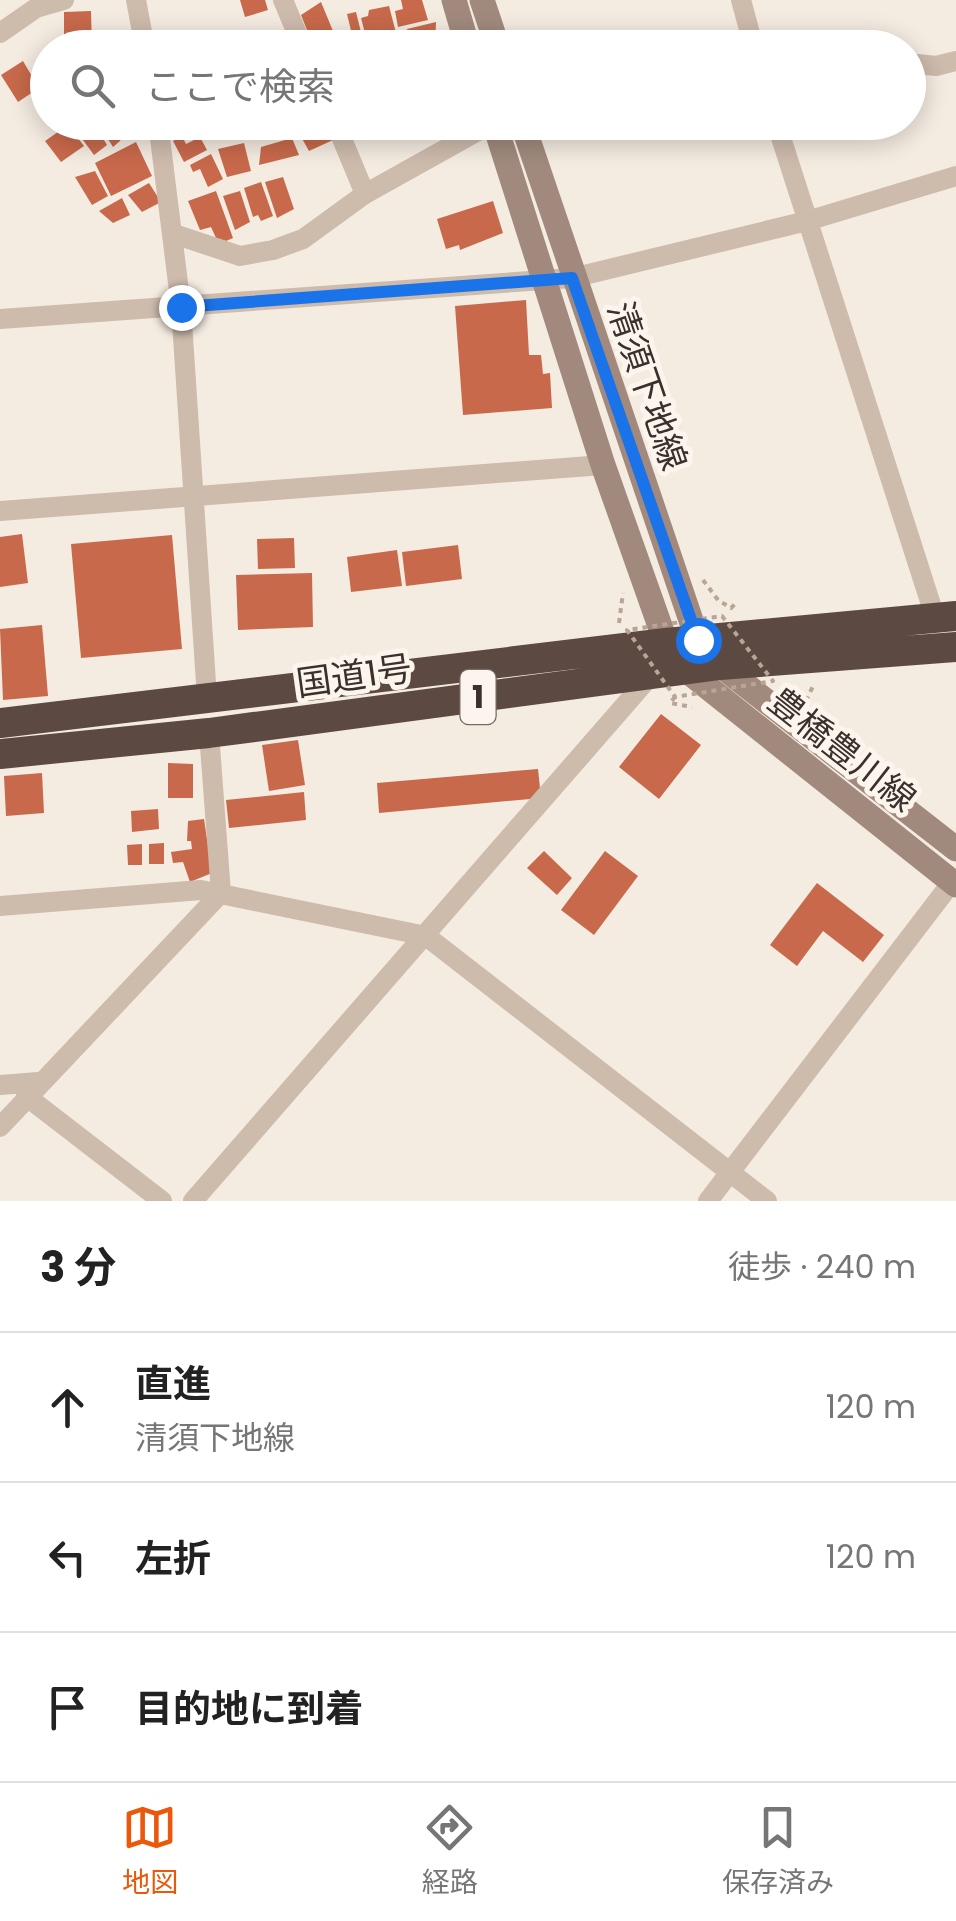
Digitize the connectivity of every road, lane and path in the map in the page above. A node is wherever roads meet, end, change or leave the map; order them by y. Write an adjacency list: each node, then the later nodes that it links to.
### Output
1 (64, 0): 12 (street)
2 (136, 0): 7 (street)
3 (284, 0): 8 (street)
4 (454, 0): 9 (main road)
5 (482, 0): 10 (main road)
6 (741, 0): 11 (street)
7 (141, 30)
8 (296, 30)
9 (463, 30)
10 (492, 30)
11 (749, 30)
12 (0, 33)
13 (956, 61): 14 (street)
14 (926, 65)
15 (160, 140): 24 (street)
16 (342, 140): 22 (street)
17 (462, 140): 22 (street)
18 (501, 140): 25 (main road, 清須下地線)
19 (526, 140): 25 (main road, 清須下地線)
20 (781, 140): 23 (street)
21 (956, 176): 23 (street)
22 (365, 194): 24 (street)
23 (806, 221): 25 (street); 33 (street)
24 (174, 234): 26 (street)
25 (559, 279): 26 (street); 28 (main road, 清須下地線); 36 (main road, 清須下地線)
26 (181, 307): 27 (street); 29 (street)
27 (0, 319)
28 (603, 465): 29 (street); 37 (main road, 清須下地線)
29 (192, 497): 30 (street); 43 (street)
30 (0, 511)
31 (736, 603): 32 (path)
32 (722, 616): 35 (path, bridge); 35 (path, bridge)
33 (945, 617): 36 (highway, 国道1号 / 1)
34 (615, 630): 35 (path)
35 (628, 630)
36 (698, 640): 37 (highway, 国道1号 / 1); 39 (main road, 清須下地線)
37 (666, 643): 40 (main road, 清須下地線); 43 (highway, 国道1号 / 1)
38 (956, 647): 39 (highway, 国道1号 / 1)
39 (720, 665): 40 (highway, 国道1号 / 1); 48 (main road, 豊橋豊川線)
40 (686, 670): 41 (highway, 国道1号 / 1); 49 (main road, 豊橋豊川線)
41 (652, 674): 46 (highway, 国道1号 / 1); 52 (street)
42 (809, 680): 44 (path)
43 (207, 698): 45 (highway, 国道1号 / 1)
44 (806, 702)
45 (0, 723)
46 (209, 732): 47 (highway, 国道1号 / 1); 50 (street)
47 (0, 754)
48 (956, 849)
49 (954, 883): 56 (street)
50 (222, 893): 51 (street); 52 (street); 54 (street)
51 (0, 906)
52 (426, 936): 56 (street); 58 (street)
53 (0, 1085): 54 (street)
54 (32, 1089): 55 (street); 57 (street)
55 (0, 1127)
56 (730, 1172): 59 (street); 60 (street)
57 (162, 1201)
58 (193, 1201)
59 (708, 1201)
60 (767, 1201)

